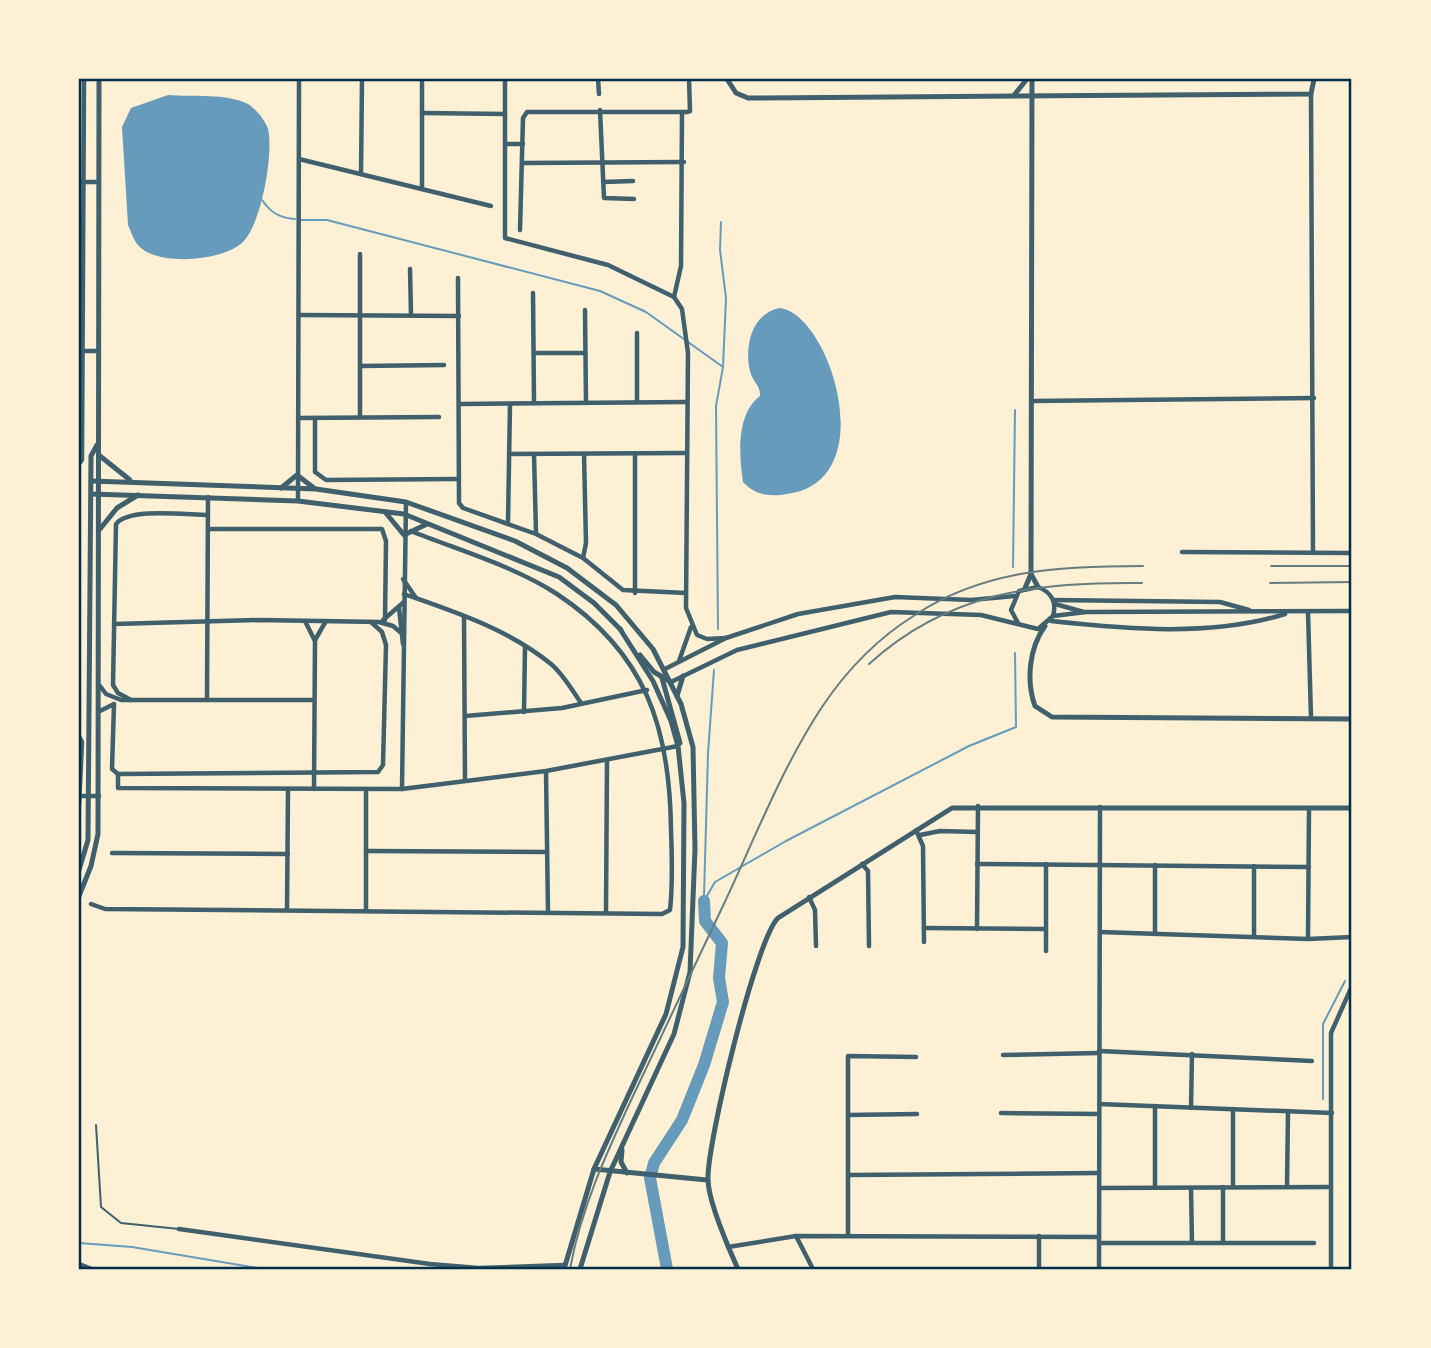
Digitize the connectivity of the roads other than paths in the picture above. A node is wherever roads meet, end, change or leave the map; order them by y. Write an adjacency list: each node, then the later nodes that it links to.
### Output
1 (84, 79): 20 (street)
2 (99, 79): 30 (street)
3 (299, 79): 23 (street)
4 (362, 79): 27 (street)
5 (422, 79): 18 (street)
6 (505, 79): 19 (street)
7 (598, 79): 12 (street)
8 (689, 79): 17 (street)
9 (727, 79): 13 (street)
10 (1029, 79): 13 (street); 14 (street)
11 (1314, 79): 15 (street)
12 (599, 94)
13 (1015, 94): 14 (street)
14 (1034, 94): 15 (street); 54 (street)
15 (1311, 94): 53 (street)
16 (600, 110): 17 (street); 22 (street); 26 (street)
17 (685, 112): 24 (street)
18 (422, 113): 19 (street); 32 (street)
19 (505, 114): 21 (street)
20 (81, 122): 29 (street)
21 (505, 144): 22 (street); 40 (street)
22 (523, 144): 25 (street)
23 (299, 159): 27 (street); 42 (street)
24 (684, 162): 26 (street); 40 (street)
25 (523, 163): 26 (street); 35 (street)
26 (602, 163): 31 (street)
27 (361, 174): 32 (street)
28 (634, 181): 31 (street)
29 (81, 182): 30 (street); 47 (street)
30 (98, 182): 48 (street)
31 (603, 182): 33 (street)
32 (422, 189): 34 (street)
33 (634, 200)
34 (491, 206)
35 (520, 230)
36 (360, 254): 43 (street)
37 (410, 270): 44 (street)
38 (458, 278): 45 (street)
39 (533, 293): 49 (street)
40 (674, 297): 56 (street)
41 (585, 310): 50 (street)
42 (299, 315): 43 (street); 64 (street)
43 (360, 315): 44 (street); 52 (street)
44 (411, 315): 45 (street)
45 (459, 316): 59 (street)
46 (637, 334): 55 (street)
47 (81, 351): 48 (street); 61 (street)
48 (97, 351): 66 (street)
49 (534, 353): 50 (street); 57 (street)
50 (585, 353): 58 (street)
51 (444, 365): 52 (street)
52 (360, 366): 62 (street)
53 (1314, 398): 54 (street); 99 (street)
54 (1031, 401): 102 (street)
55 (637, 402): 56 (street); 58 (street)
56 (687, 402): 68 (street)
57 (534, 403): 58 (street); 60 (street)
58 (586, 403)
59 (459, 404): 60 (street); 75 (street)
60 (510, 404): 69 (street)
61 (81, 408): 73 (street)
62 (360, 417): 63 (street); 65 (street)
63 (439, 417)
64 (298, 418): 65 (street); 74 (street)
65 (315, 418): 75 (street)
66 (97, 445): 72 (street); 77 (street)
67 (635, 453): 68 (street); 71 (street); 106 (street)
68 (685, 453): 107 (street)
69 (509, 454): 70 (street); 91 (street)
70 (534, 454): 71 (street); 96 (street)
71 (584, 454): 101 (street)
72 (100, 456): 76 (street); 78 (street)
73 (79, 464)
74 (297, 475): 79 (street); 80 (street); 81 (street)
75 (458, 479): 91 (street)
76 (130, 480): 78 (street); 79 (street)
77 (91, 481): 78 (street); 82 (street)
78 (100, 481): 83 (street)
79 (281, 488): 80 (street)
80 (297, 488): 81 (street); 86 (street)
81 (316, 489): 87 (street)
82 (91, 494): 83 (street); 170 (street)
83 (100, 494): 84 (street); 93 (street)
84 (141, 494): 85 (street); 93 (street)
85 (208, 496): 86 (street); 90 (street)
86 (298, 501): 88 (street)
87 (406, 502): 89 (street); 138 (street)
88 (385, 511): 89 (street); 97 (street)
89 (404, 514): 92 (street); 97 (street)
90 (208, 515): 94 (street); 128 (street)
91 (508, 522): 96 (street)
92 (430, 523): 95 (street); 131 (street)
93 (100, 529): 142 (street)
94 (208, 529): 124 (street); 125 (street)
95 (410, 531): 97 (street); 143 (street)
96 (536, 534): 101 (street)
97 (404, 535): 103 (street)
98 (1182, 552): 99 (street)
99 (1313, 553): 100 (street)
100 (1352, 553)
101 (583, 558): 106 (street)
102 (1031, 574): 104 (street); 105 (street)
103 (403, 579): 108 (street); 110 (street)
104 (1038, 587): 105 (street); 112 (street)
105 (1025, 588): 109 (street)
106 (635, 593): 107 (street)
107 (686, 593): 129 (street)
108 (404, 594): 110 (street); 111 (street)
109 (1015, 596): 127 (street); 133 (street)
110 (417, 599): 119 (street); 120 (street)
111 (404, 602): 113 (street); 119 (street)
112 (1054, 602): 115 (street); 116 (street); 121 (street)
113 (399, 608): 124 (street); 132 (street)
114 (1352, 611): 117 (street)
115 (1086, 612): 116 (street); 121 (street)
116 (1267, 612): 118 (street)
117 (1308, 612): 118 (street); 154 (street)
118 (1289, 613): 121 (street)
119 (405, 616): 135 (street)
120 (464, 617): 136 (street); 153 (street)
121 (1052, 619): 130 (street)
122 (304, 621): 123 (street); 125 (street); 134 (street)
123 (326, 621): 126 (street); 134 (street)
124 (382, 621): 126 (street); 132 (street)
125 (207, 622): 128 (street); 145 (street)
126 (371, 622): 162 (street)
127 (1017, 623): 130 (street); 139 (street)
128 (114, 624): 148 (street)
129 (691, 626): 133 (street); 137 (street)
130 (1045, 626): 154 (street)
131 (620, 629): 140 (street); 157 (street)
132 (400, 632): 135 (street)
133 (726, 638): 137 (street)
134 (315, 641): 146 (street)
135 (403, 645): 166 (street)
136 (525, 646): 149 (street); 152 (street)
137 (678, 661): 138 (street)
138 (663, 667): 140 (street); 141 (street)
139 (683, 676): 141 (street); 144 (street)
140 (662, 679): 141 (street); 159 (street)
141 (671, 682): 144 (street)
142 (100, 686): 147 (street); 151 (street)
143 (647, 690): 149 (street); 158 (street)
144 (677, 696): 227 (street)
145 (207, 699): 146 (street); 148 (street)
146 (314, 699): 162 (street)
147 (121, 700): 148 (street); 150 (street)
148 (131, 700)
149 (581, 703): 152 (street)
150 (114, 704): 151 (street); 163 (street)
151 (100, 710): 171 (street)
152 (524, 712): 153 (street)
153 (465, 716): 164 (street)
154 (1311, 718): 155 (street)
155 (1352, 719)
156 (79, 736): 169 (street)
157 (678, 746): 158 (street); 159 (street)
158 (666, 749): 160 (street); 197 (street)
159 (680, 758): 228 (street)
160 (607, 760): 161 (street); 197 (street)
161 (546, 771): 164 (street); 180 (street)
162 (314, 773): 163 (street); 165 (street)
163 (118, 774): 167 (street)
164 (465, 781): 166 (street)
165 (314, 789): 167 (street); 168 (street)
166 (402, 789): 168 (street)
167 (288, 790): 182 (street)
168 (366, 790): 179 (street)
169 (79, 796): 170 (street); 172 (street)
170 (89, 796): 171 (street); 190 (street)
171 (99, 796): 191 (street)
172 (79, 806)
173 (978, 806): 174 (street); 177 (street); 178 (street)
174 (1100, 807): 175 (street); 186 (street)
175 (1309, 808): 176 (street); 189 (street)
176 (1352, 808)
177 (918, 832): 178 (street); 183 (street); 198 (street)
178 (978, 832): 184 (street)
179 (366, 851): 180 (street); 195 (street)
180 (547, 852): 196 (street)
181 (112, 853): 182 (street)
182 (288, 854): 194 (street)
183 (862, 864): 192 (street); 208 (street)
184 (977, 864): 185 (street); 199 (street)
185 (1046, 864): 186 (street); 200 (street)
186 (1100, 865): 187 (street); 201 (street)
187 (1155, 865): 188 (street); 202 (street)
188 (1254, 866): 189 (street); 203 (street)
189 (1309, 867): 205 (street)
190 (79, 870)
191 (79, 896)
192 (809, 897): 207 (street); 233 (street)
193 (91, 904): 194 (street)
194 (287, 910): 195 (street)
195 (366, 911): 196 (street)
196 (548, 913): 197 (street)
197 (606, 913)
198 (924, 928): 199 (street); 206 (street)
199 (977, 929): 200 (street)
200 (1046, 929): 209 (street)
201 (1100, 932): 202 (street); 211 (street)
202 (1155, 934): 203 (street)
203 (1254, 937): 205 (street)
204 (1352, 937): 205 (street)
205 (1308, 939)
206 (924, 942)
207 (816, 946)
208 (869, 946)
209 (1046, 951)
210 (1352, 986): 222 (street)
211 (1100, 1052): 212 (street); 213 (street); 216 (street)
212 (1003, 1055)
213 (1192, 1055): 215 (street); 218 (street)
214 (916, 1057): 225 (street)
215 (1312, 1061)
216 (1099, 1104): 217 (street); 224 (street)
217 (1155, 1106): 218 (street); 239 (street)
218 (1191, 1108): 219 (street)
219 (1233, 1109): 220 (street); 235 (street)
220 (1288, 1111): 222 (street); 236 (street)
221 (1002, 1113): 224 (street)
222 (1332, 1113): 237 (street)
223 (917, 1114): 225 (street)
224 (1099, 1114): 231 (street)
225 (848, 1115): 232 (street)
226 (96, 1125): 241 (lane)
227 (622, 1143): 229 (street); 230 (street)
228 (594, 1169): 229 (street); 252 (street)
229 (611, 1172): 230 (street); 254 (street)
230 (627, 1173): 233 (street)
231 (1099, 1173): 232 (street); 238 (street)
232 (848, 1175): 242 (street)
233 (707, 1180): 250 (street)
234 (1223, 1187): 235 (street); 240 (street); 248 (street)
235 (1233, 1187): 236 (street)
236 (1287, 1187): 237 (street)
237 (1331, 1187): 259 (street)
238 (1099, 1188): 239 (street); 245 (street)
239 (1155, 1188): 240 (street)
240 (1191, 1188): 247 (street)
241 (179, 1229): 252 (street)
242 (848, 1235): 243 (street); 244 (street)
243 (796, 1236): 250 (street); 256 (street)
244 (1039, 1236): 245 (street); 257 (street)
245 (1099, 1237): 246 (street)
246 (1099, 1243): 247 (street); 258 (street)
247 (1192, 1243): 248 (street)
248 (1223, 1243): 249 (street)
249 (1314, 1243)
250 (728, 1247): 255 (street)
251 (79, 1264): 253 (street)
252 (565, 1267)
253 (92, 1269)
254 (580, 1269)
255 (738, 1269)
256 (813, 1269)
257 (1039, 1269)
258 (1099, 1269)
259 (1331, 1269)

